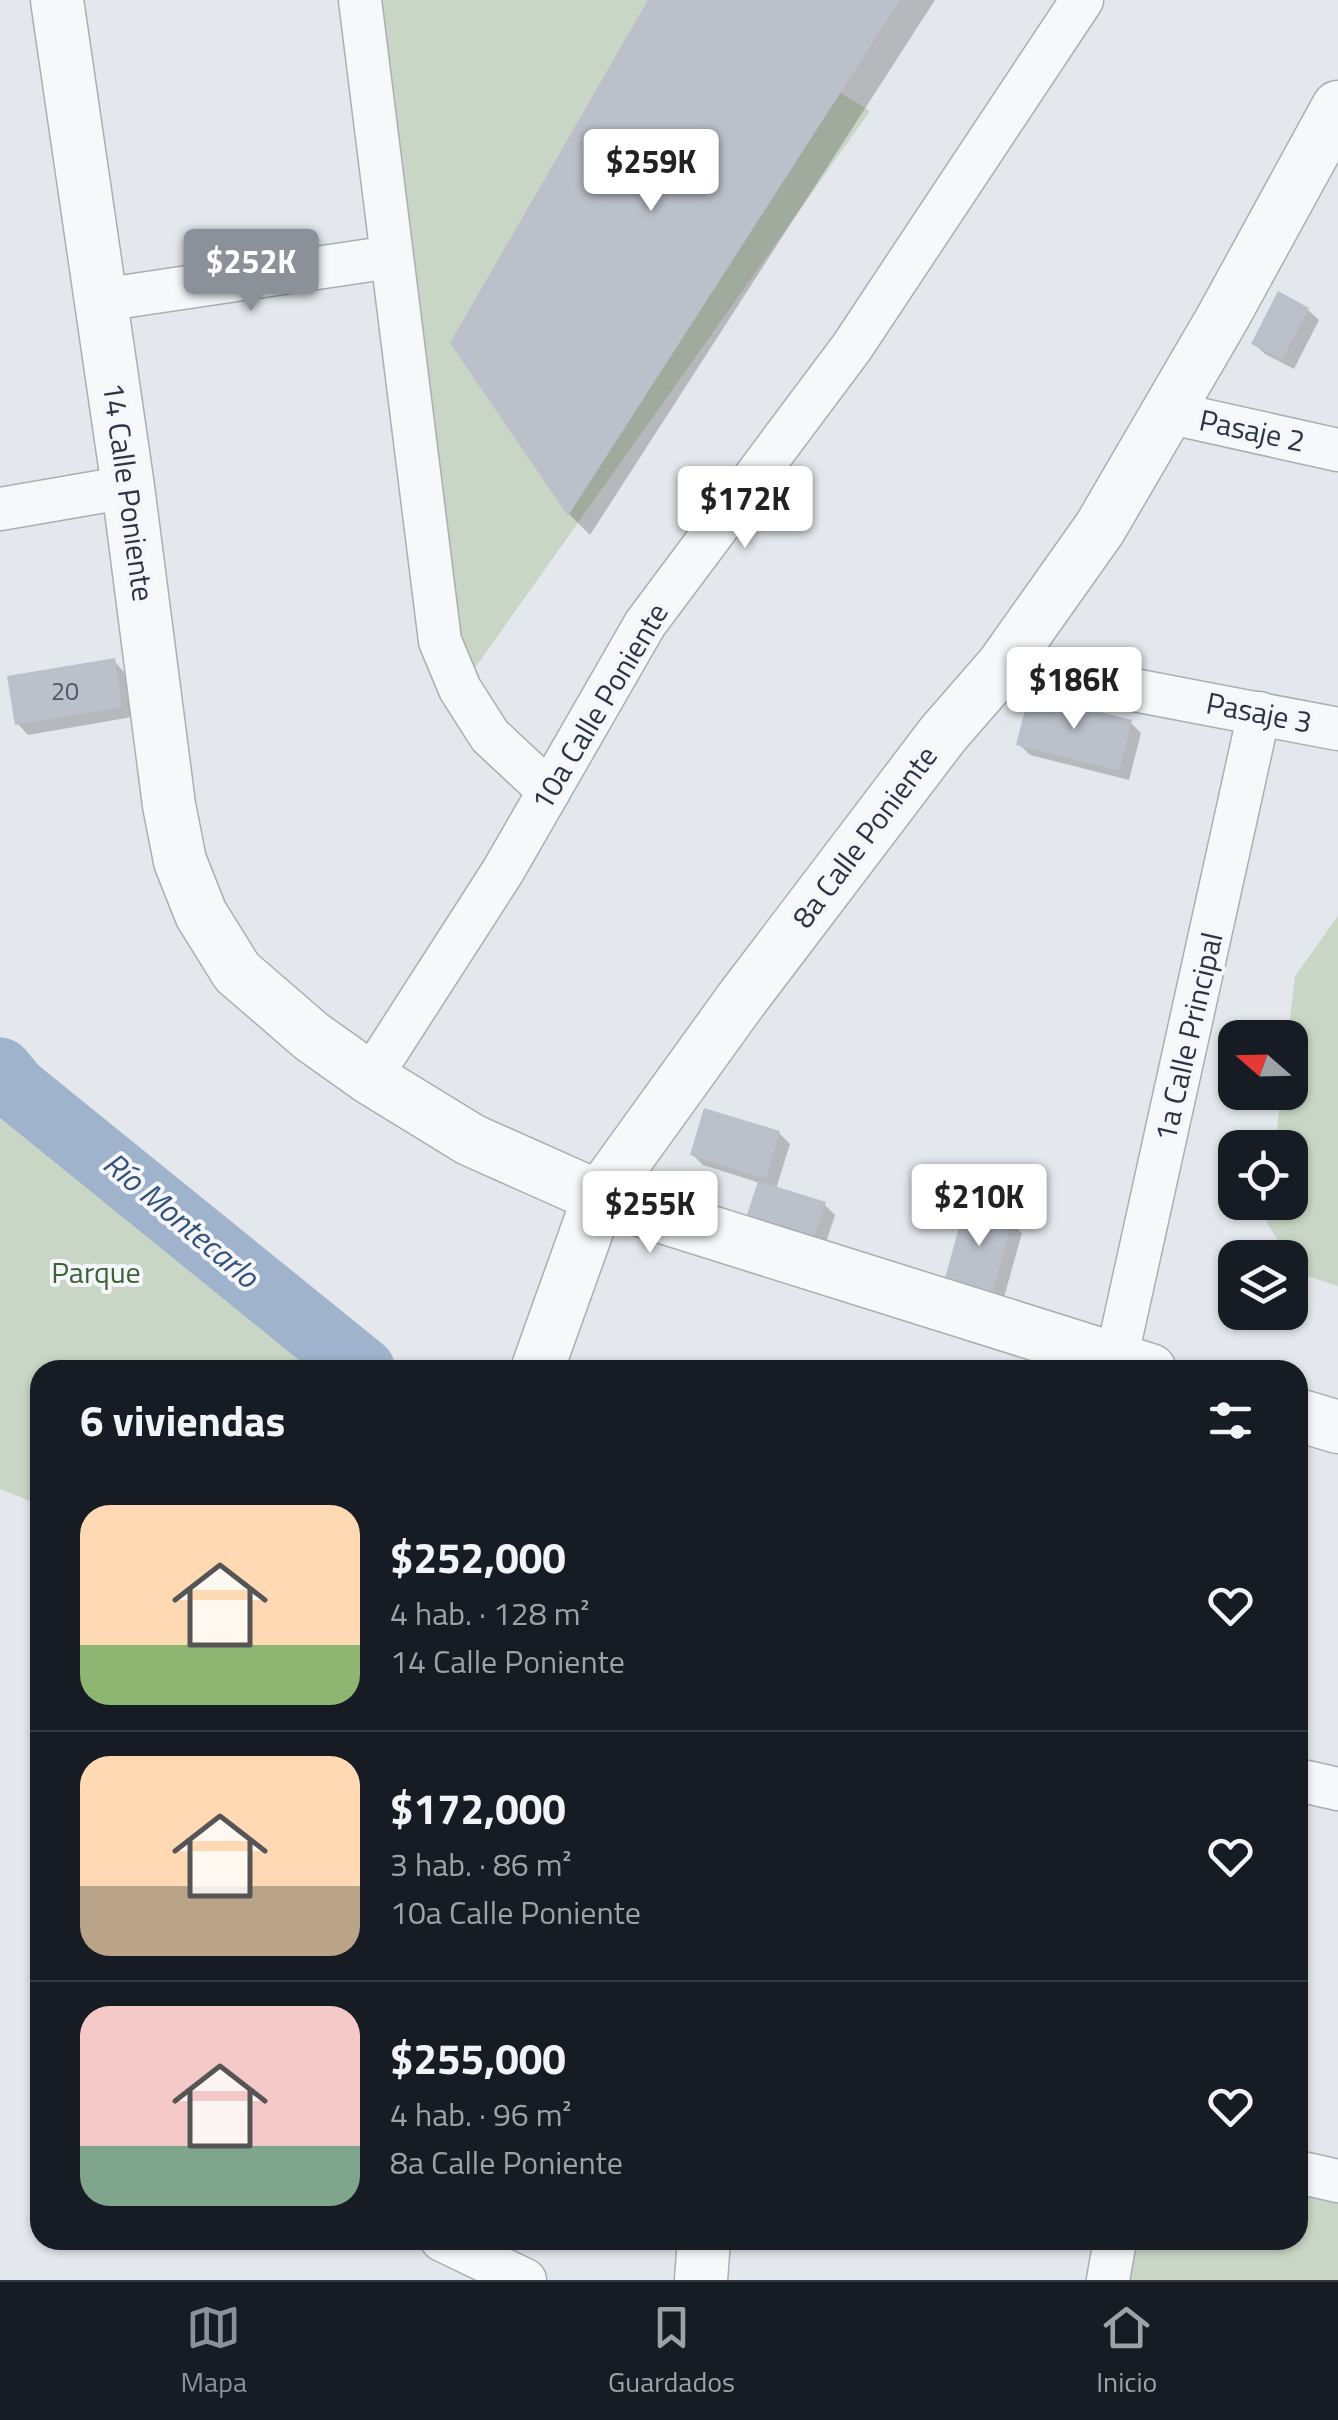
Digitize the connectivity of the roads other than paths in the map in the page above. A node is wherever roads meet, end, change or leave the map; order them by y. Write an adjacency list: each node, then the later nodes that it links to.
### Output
1 (57, 0): 6 (street, 14 Calle Poniente)
2 (360, 0): 5 (street)
3 (1082, 0): 14 (street, 10a Calle Poniente)
4 (1338, 106): 7 (street, 8a Calle Poniente)
5 (391, 256): 6 (street); 14 (street)
6 (101, 300): 9 (street, 14 Calle Poniente)
7 (1167, 412): 8 (street, Pasaje 2); 11 (street, 8a Calle Poniente)
8 (1338, 450)
9 (128, 487): 10 (street); 15 (street, 14 Calle Poniente)
10 (0, 509)
11 (1003, 664): 12 (street, Pasaje 3); 16 (street, 8a Calle Poniente)
12 (1260, 714): 13 (street, Pasaje 3); 19 (street, 1a Calle Principal)
13 (1338, 728)
14 (549, 791): 15 (street, 10a Calle Poniente)
15 (370, 1078): 16 (street, 14 Calle Poniente)
16 (599, 1197): 17 (street, 8a Calle Poniente); 18 (street, 14 Calle Poniente)
17 (541, 1360)
18 (1117, 1360)
19 (1134, 1360)
20 (1308, 1417): 21 (street)
21 (1338, 1427)
22 (1308, 1782): 23 (street)
23 (1338, 1789)
24 (1308, 2174): 25 (street)
25 (1338, 2181)
26 (467, 2250): 29 (street)
27 (704, 2250): 30 (street)
28 (1113, 2250): 31 (street)
29 (525, 2280)
30 (702, 2280)
31 (1108, 2280)

